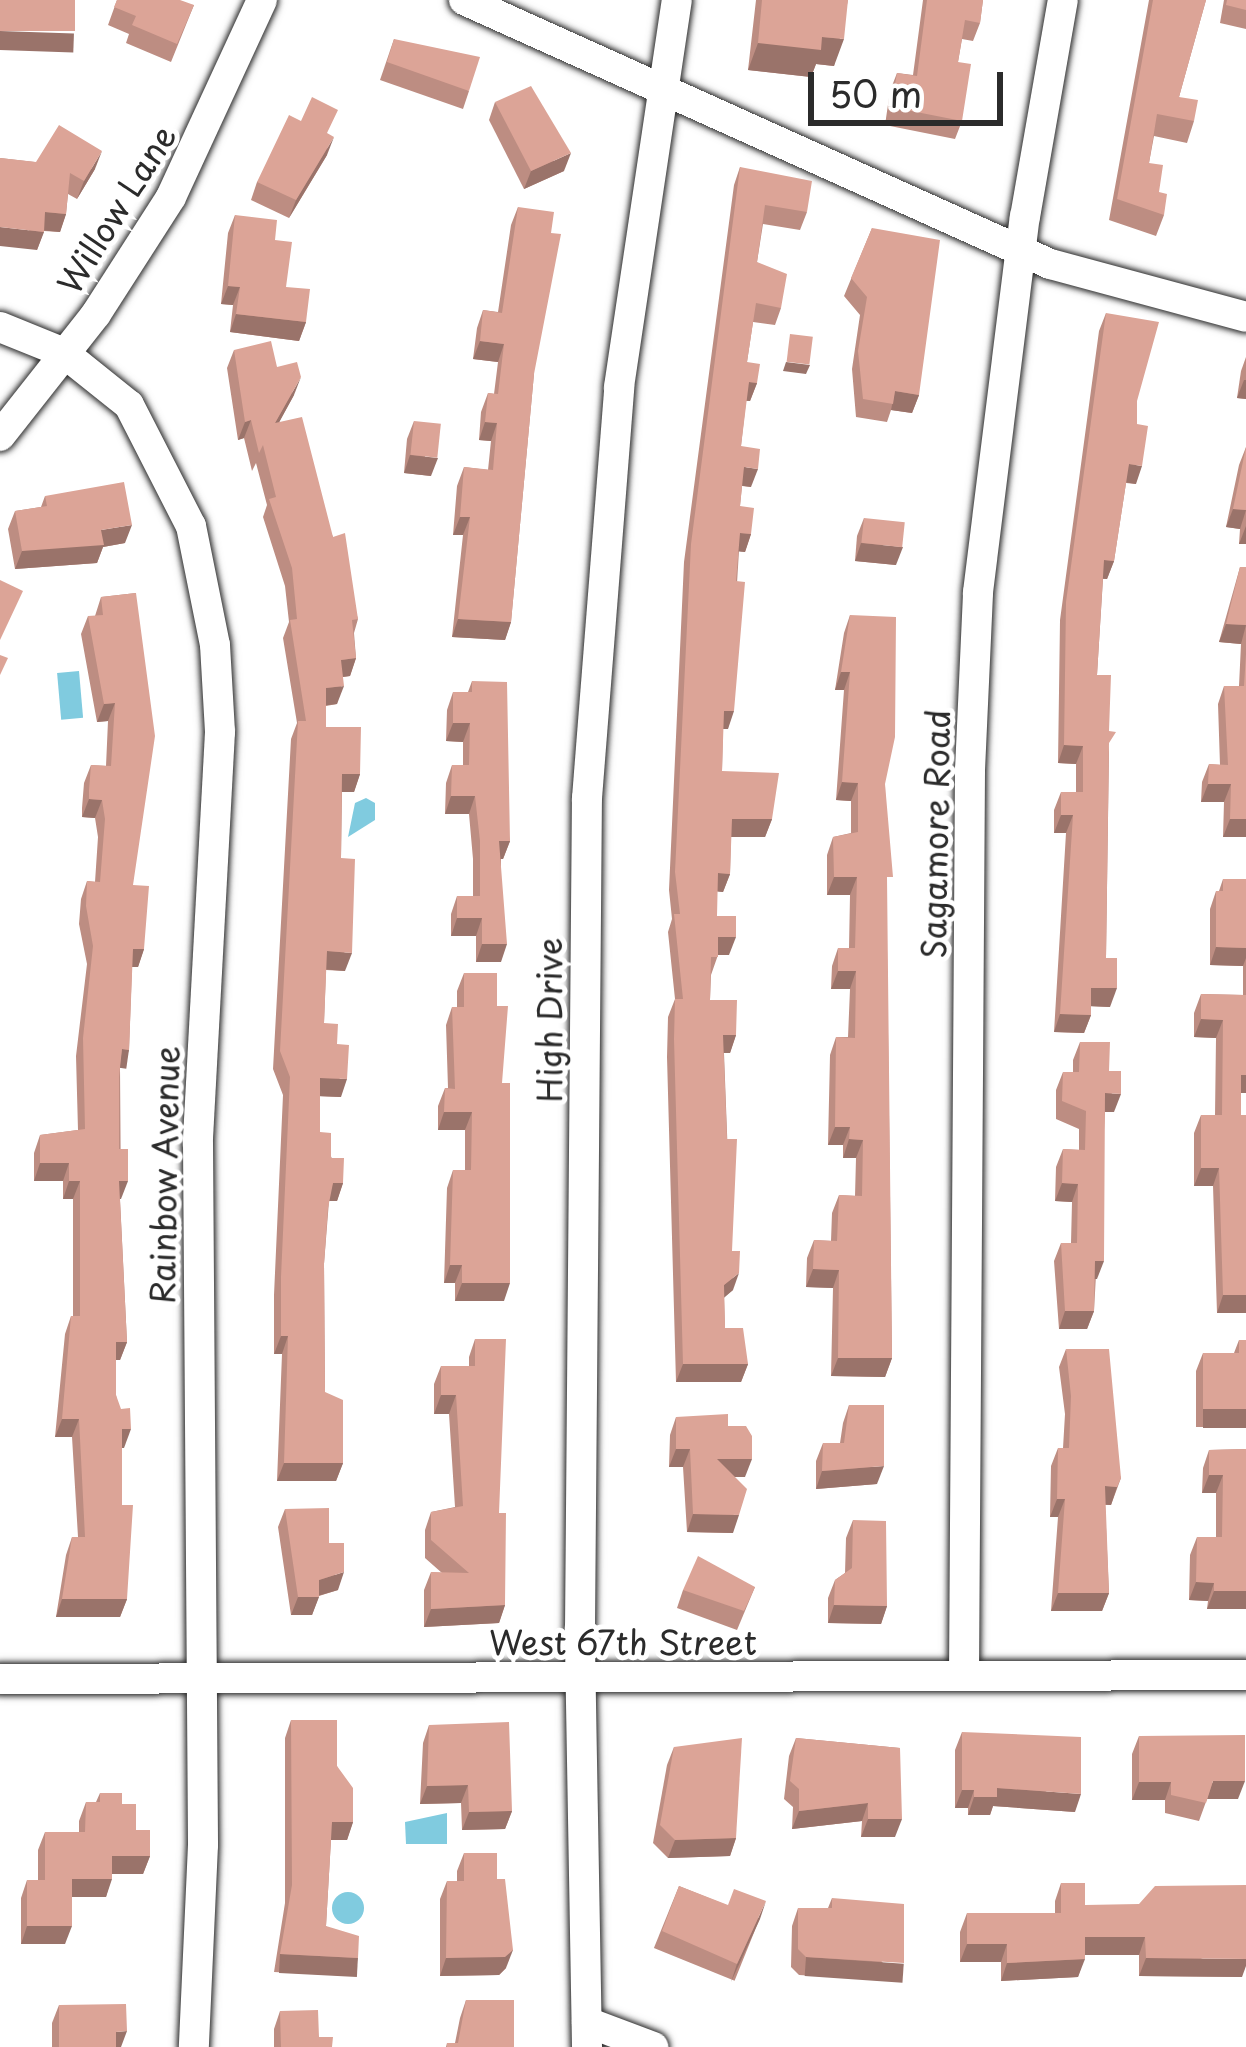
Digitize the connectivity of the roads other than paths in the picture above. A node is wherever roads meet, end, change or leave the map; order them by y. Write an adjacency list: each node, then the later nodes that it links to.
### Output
1 (262, 0): 9 (street, Willow Lane)
2 (464, 0): 5 (street)
3 (677, 0): 5 (street, High Drive)
4 (1064, 0): 6 (street, Sagamore Road)
5 (663, 88): 6 (street); 15 (street, High Drive)
6 (1021, 250): 7 (street); 12 (street, Sagamore Road)
7 (1246, 317)
8 (0, 327): 9 (street, Rainbow Avenue)
9 (64, 353): 10 (street, Willow Lane); 13 (street, Rainbow Avenue)
10 (0, 436)
11 (1246, 1675): 12 (street, West 67th Street)
12 (964, 1676): 15 (street, West 67th Street)
13 (200, 1678): 14 (street, West 67th Street); 15 (street, West 67th Street); 17 (street, Rainbow Avenue)
14 (0, 1679)
15 (582, 1679): 16 (street, High Drive)
16 (586, 2034): 18 (street)
17 (194, 2047)
18 (653, 2047)

